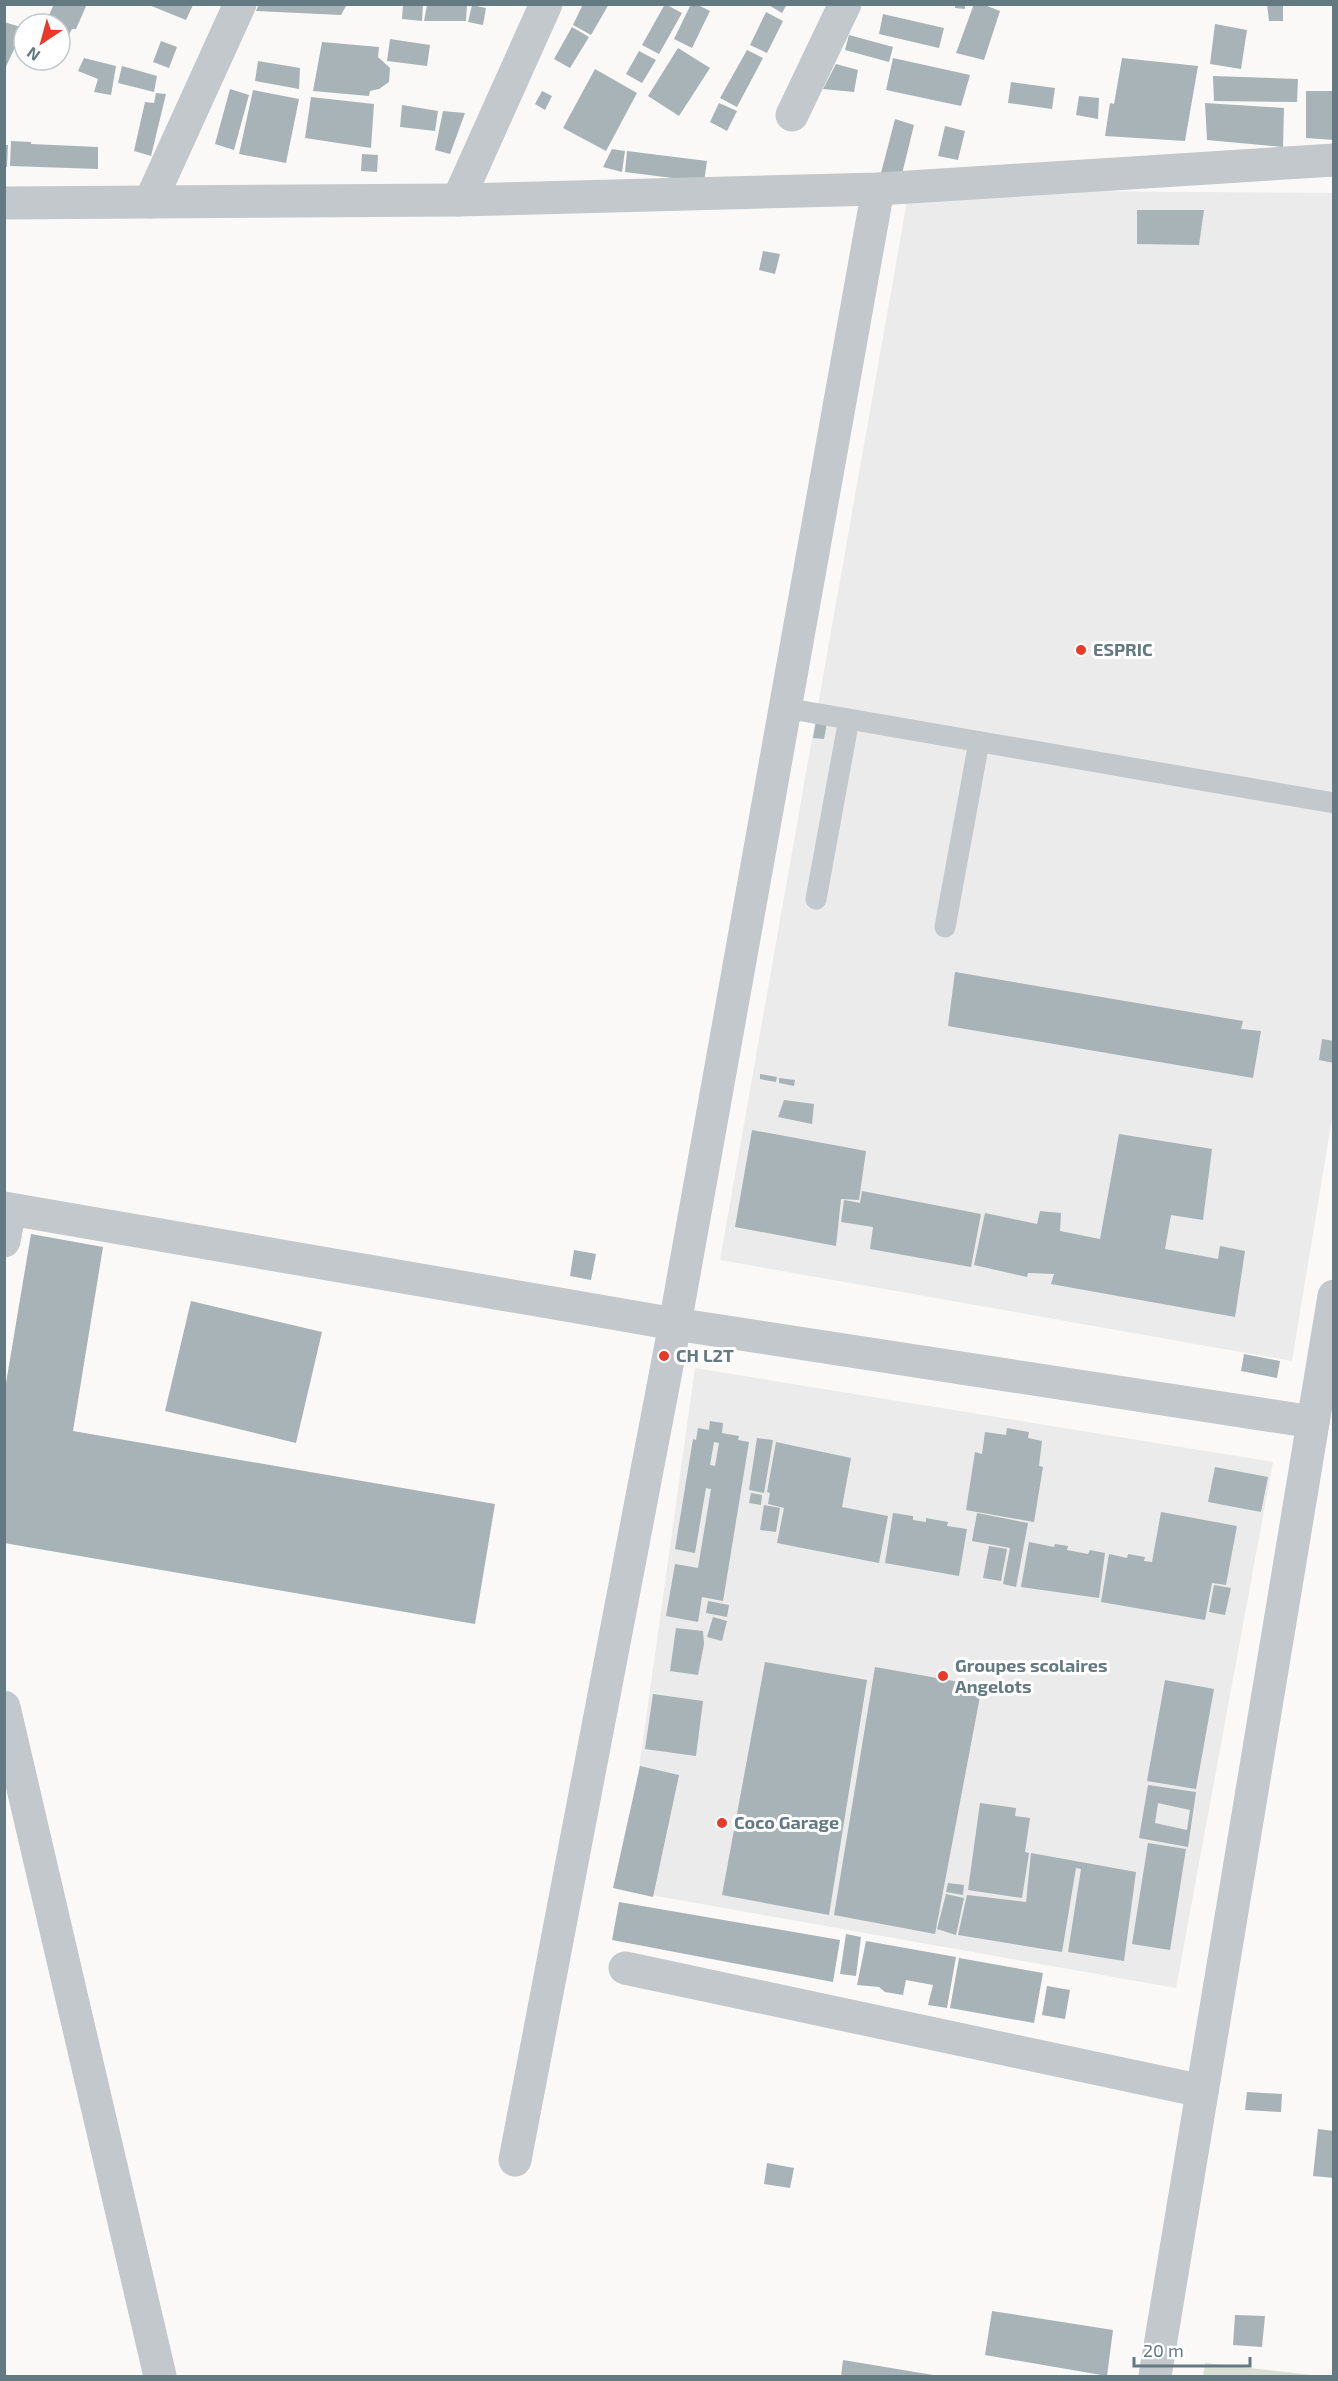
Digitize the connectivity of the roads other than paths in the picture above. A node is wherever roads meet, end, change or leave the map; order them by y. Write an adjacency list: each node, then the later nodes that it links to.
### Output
1 (240, 4): 8 (street)
2 (546, 4): 7 (street)
3 (845, 4): 4 (street)
4 (792, 115)
5 (1334, 160): 6 (street)
6 (878, 189): 7 (street); 10 (street)
7 (458, 200): 8 (street)
8 (150, 202): 9 (street)
9 (4, 203)
10 (785, 708): 11 (lane); 19 (street)
11 (849, 719): 12 (lane); 14 (lane)
12 (979, 742): 13 (lane); 15 (lane)
13 (1334, 803)
14 (816, 899)
15 (945, 927)
16 (8, 1209): 17 (street); 19 (street)
17 (4, 1241)
18 (1334, 1296): 20 (street)
19 (675, 1324): 20 (street); 24 (street)
20 (1319, 1439): 23 (street)
21 (4, 1707): 25 (street)
22 (625, 1968): 23 (street)
23 (1202, 2091): 26 (street)
24 (515, 2160)
25 (160, 2376)
26 (1155, 2376)

